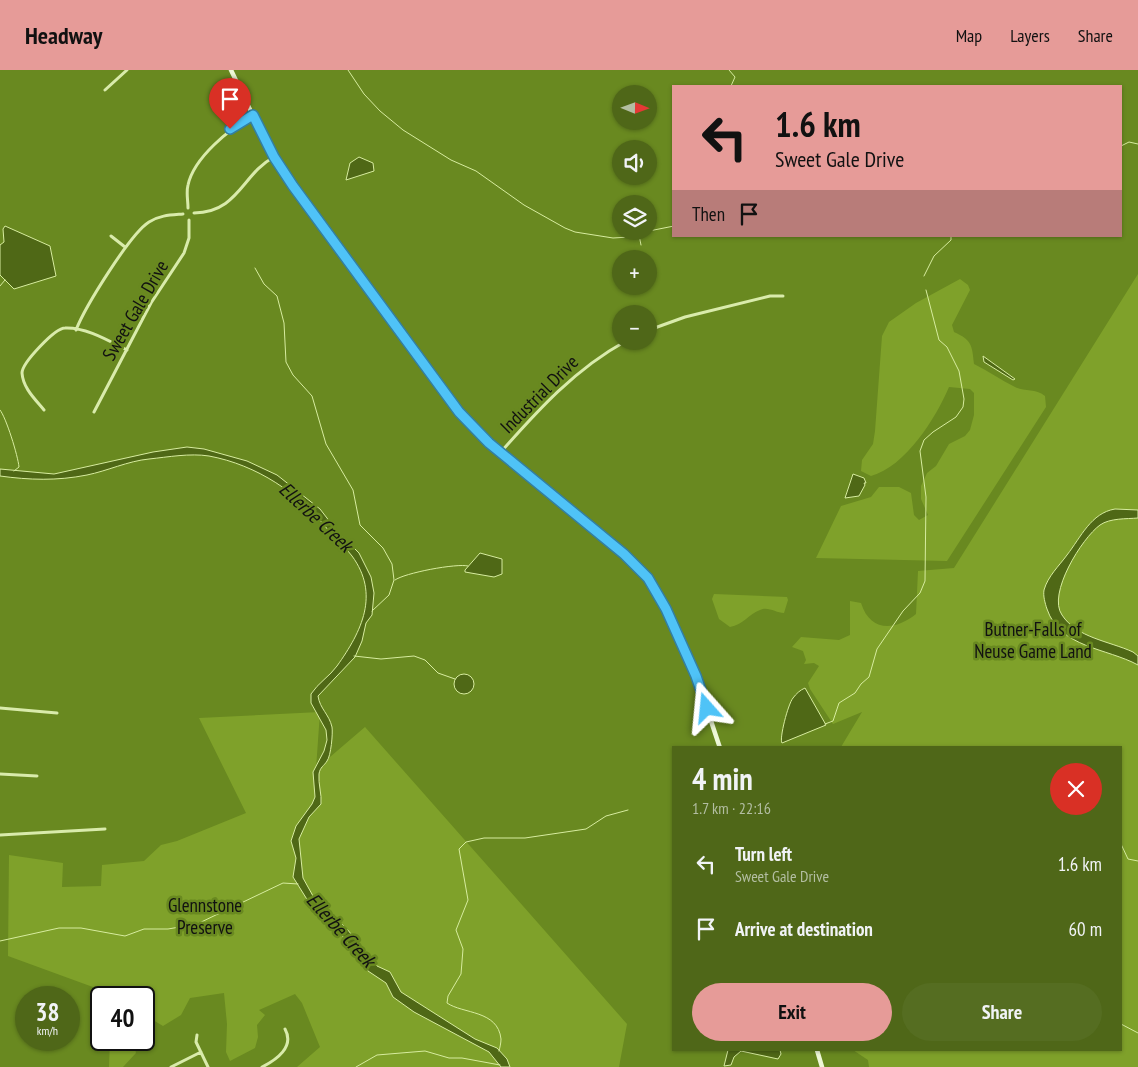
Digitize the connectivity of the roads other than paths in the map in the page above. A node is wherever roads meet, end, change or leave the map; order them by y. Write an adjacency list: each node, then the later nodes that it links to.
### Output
1 (127, 70): 3 (street)
2 (231, 70): 4 (street)
3 (105, 90)
4 (253, 115): 5 (street); 6 (street)
5 (274, 157): 7 (street); 19 (street)
6 (188, 208): 7 (street); 8 (street)
7 (194, 213): 9 (street)
8 (183, 214): 9 (street); 11 (street)
9 (189, 220): 16 (street, Sweet Gale Drive)
10 (112, 236): 11 (street)
11 (125, 247): 14 (street)
12 (783, 296): 13 (street)
13 (657, 327)
14 (76, 330): 16 (street); 17 (street)
15 (612, 349): 19 (street, Industrial Drive)
16 (127, 350): 18 (street, Sweet Gale Drive)
17 (44, 410)
18 (94, 412)
19 (500, 453): 22 (street)
20 (0, 708): 21 (street)
21 (57, 713)
22 (719, 746)
23 (0, 774): 24 (street)
24 (37, 776)
25 (105, 828): 26 (street)
26 (0, 835)
27 (285, 1028): 33 (street)
28 (196, 1035): 30 (street)
29 (817, 1051): 34 (street)
30 (200, 1052): 31 (street); 32 (street)
31 (171, 1067)
32 (208, 1067)
33 (262, 1067)
34 (822, 1067)

